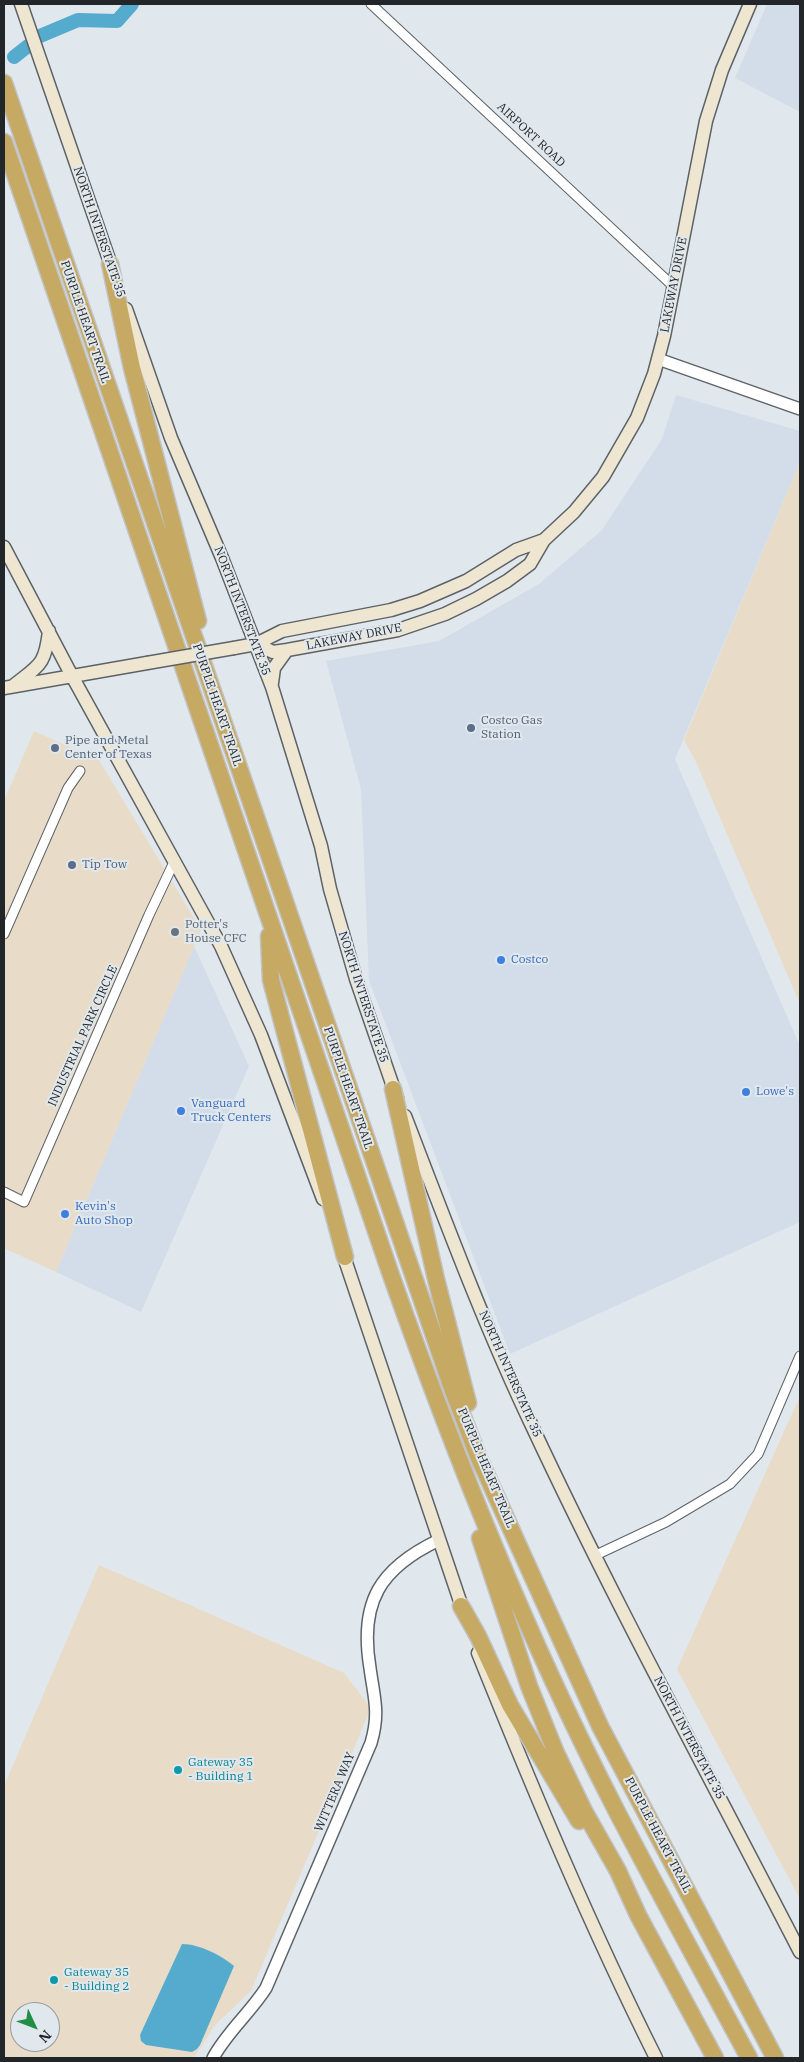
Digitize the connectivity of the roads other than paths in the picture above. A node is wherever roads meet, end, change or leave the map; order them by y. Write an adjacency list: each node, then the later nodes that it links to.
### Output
1 (21, 4): 6 (main road, NORTH INTERSTATE 35)
2 (371, 4): 7 (street, AIRPORT ROAD)
3 (750, 4): 7 (main road, LAKEWAY DRIVE)
4 (4, 83): 18 (highway, PURPLE HEART TRAIL)
5 (4, 142): 21 (highway, PURPLE HEART TRAIL)
6 (110, 264): 13 (main road, NORTH INTERSTATE 35); 18 (highway)
7 (673, 286): 8 (main road, LAKEWAY DRIVE)
8 (658, 359): 9 (street); 10 (main road, LAKEWAY DRIVE)
9 (800, 408)
10 (544, 540): 13 (main road, LAKEWAY DRIVE); 14 (main road, LAKEWAY DRIVE)
11 (4, 547): 12 (main road)
12 (49, 631): 15 (main road); 17 (main road)
13 (256, 644): 14 (main road, LAKEWAY DRIVE); 15 (main road, LAKEWAY DRIVE, bridge); 16 (main road, NORTH INTERSTATE 35)
14 (287, 650): 16 (main road)
15 (72, 676): 17 (main road, LAKEWAY DRIVE); 20 (main road)
16 (272, 687): 23 (main road, NORTH INTERSTATE 35)
17 (8, 688)
18 (214, 696): 28 (highway, PURPLE HEART TRAIL)
19 (80, 771): 22 (street)
20 (175, 860): 24 (street, INDUSTRIAL PARK CIRCLE); 25 (main road)
21 (269, 921): 25 (highway); 27 (highway, PURPLE HEART TRAIL)
22 (4, 934)
23 (393, 1089): 28 (highway); 30 (main road, NORTH INTERSTATE 35)
24 (4, 1192)
25 (344, 1257): 29 (main road)
26 (800, 1356): 30 (street)
27 (458, 1459): 32 (highway); 37 (highway, PURPLE HEART TRAIL)
28 (505, 1512): 38 (highway, PURPLE HEART TRAIL)
29 (439, 1540): 31 (main road); 34 (street, WITTERA WAY)
30 (596, 1555): 33 (main road, NORTH INTERSTATE 35)
31 (461, 1606): 32 (highway); 35 (main road)
32 (638, 1915): 36 (highway)
33 (800, 1952)
34 (213, 2058)
35 (656, 2058)
36 (715, 2058)
37 (749, 2058)
38 (775, 2058)

